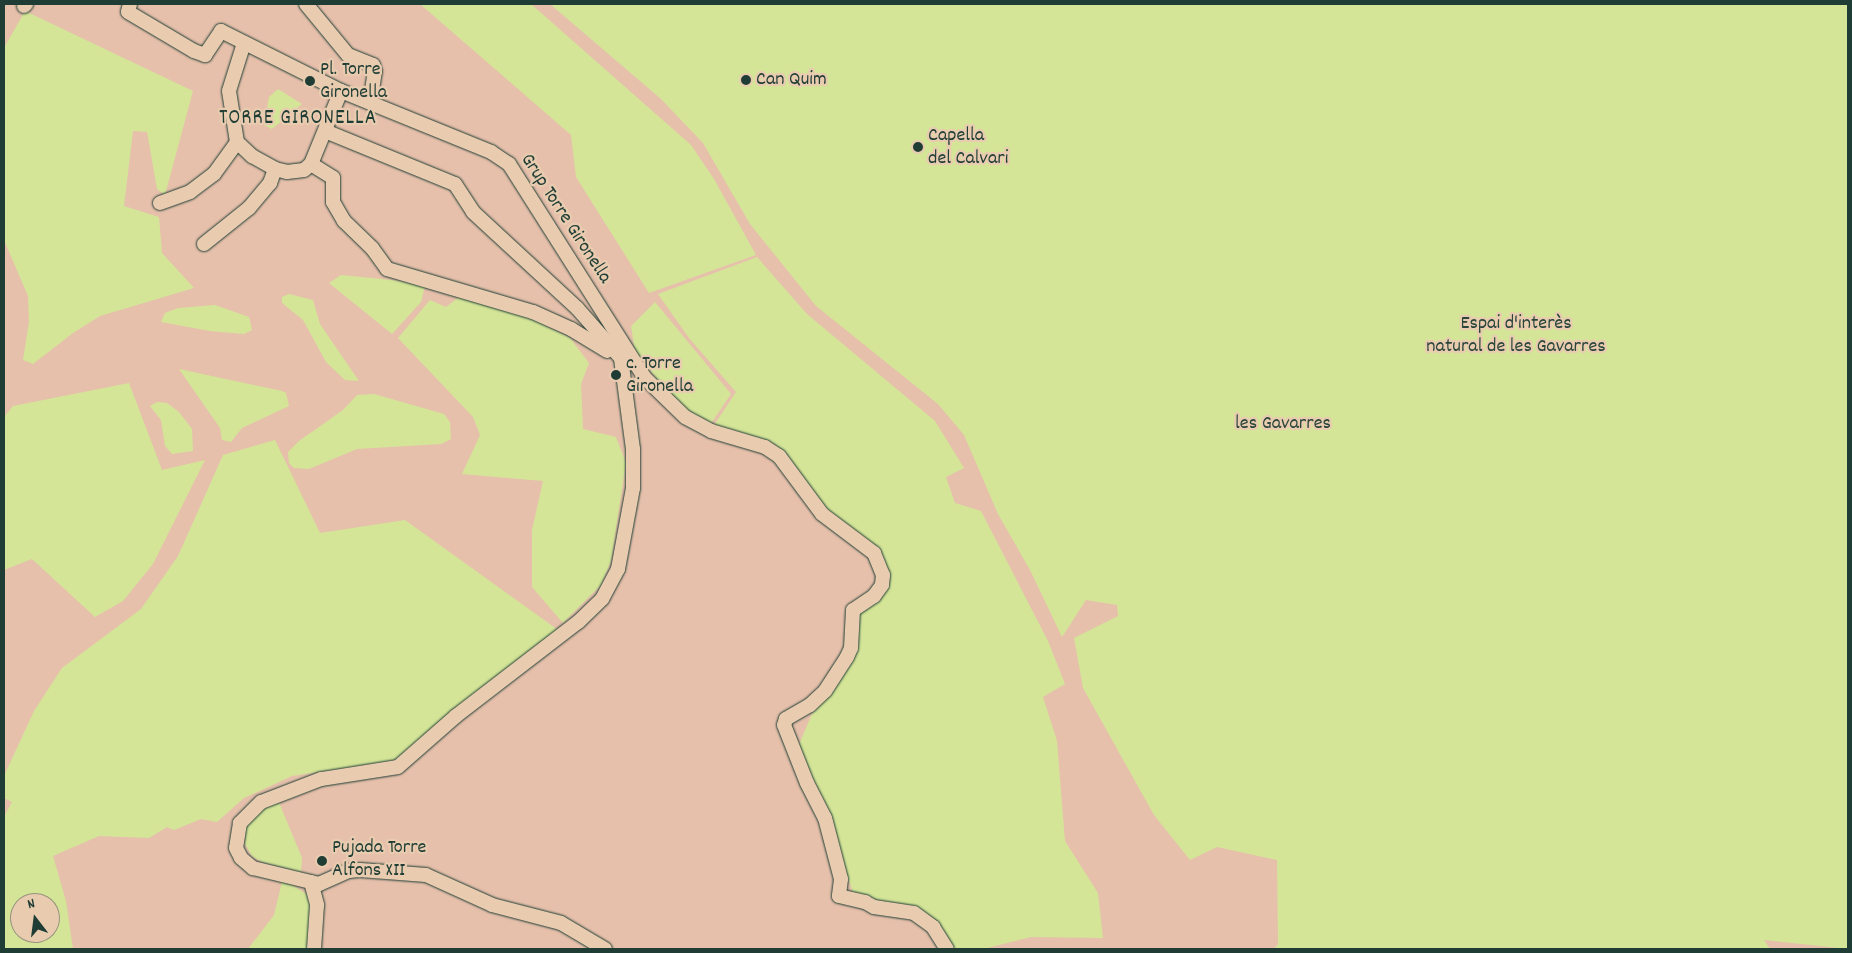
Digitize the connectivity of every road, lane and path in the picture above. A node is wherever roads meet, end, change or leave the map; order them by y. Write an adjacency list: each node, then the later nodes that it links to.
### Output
1 (130, 4): 3 (street, Grup Torre Gironella)
2 (306, 4): 5 (street)
3 (244, 43): 4 (street, Grup Torre Gironella); 7 (street)
4 (341, 91): 5 (street, Grup Torre Gironella); 6 (street)
5 (370, 103): 12 (street, Grup Torre Gironella)
6 (325, 131): 8 (street); 12 (street, Grup Torre Gironella)
7 (237, 142): 9 (street); 10 (street)
8 (311, 164): 9 (street); 12 (street)
9 (275, 169): 11 (street)
10 (160, 203)
11 (204, 244)
12 (623, 355): 13 (street); 16 (street)
13 (311, 882): 14 (street); 15 (street)
14 (314, 949)
15 (604, 949)
16 (947, 949)

